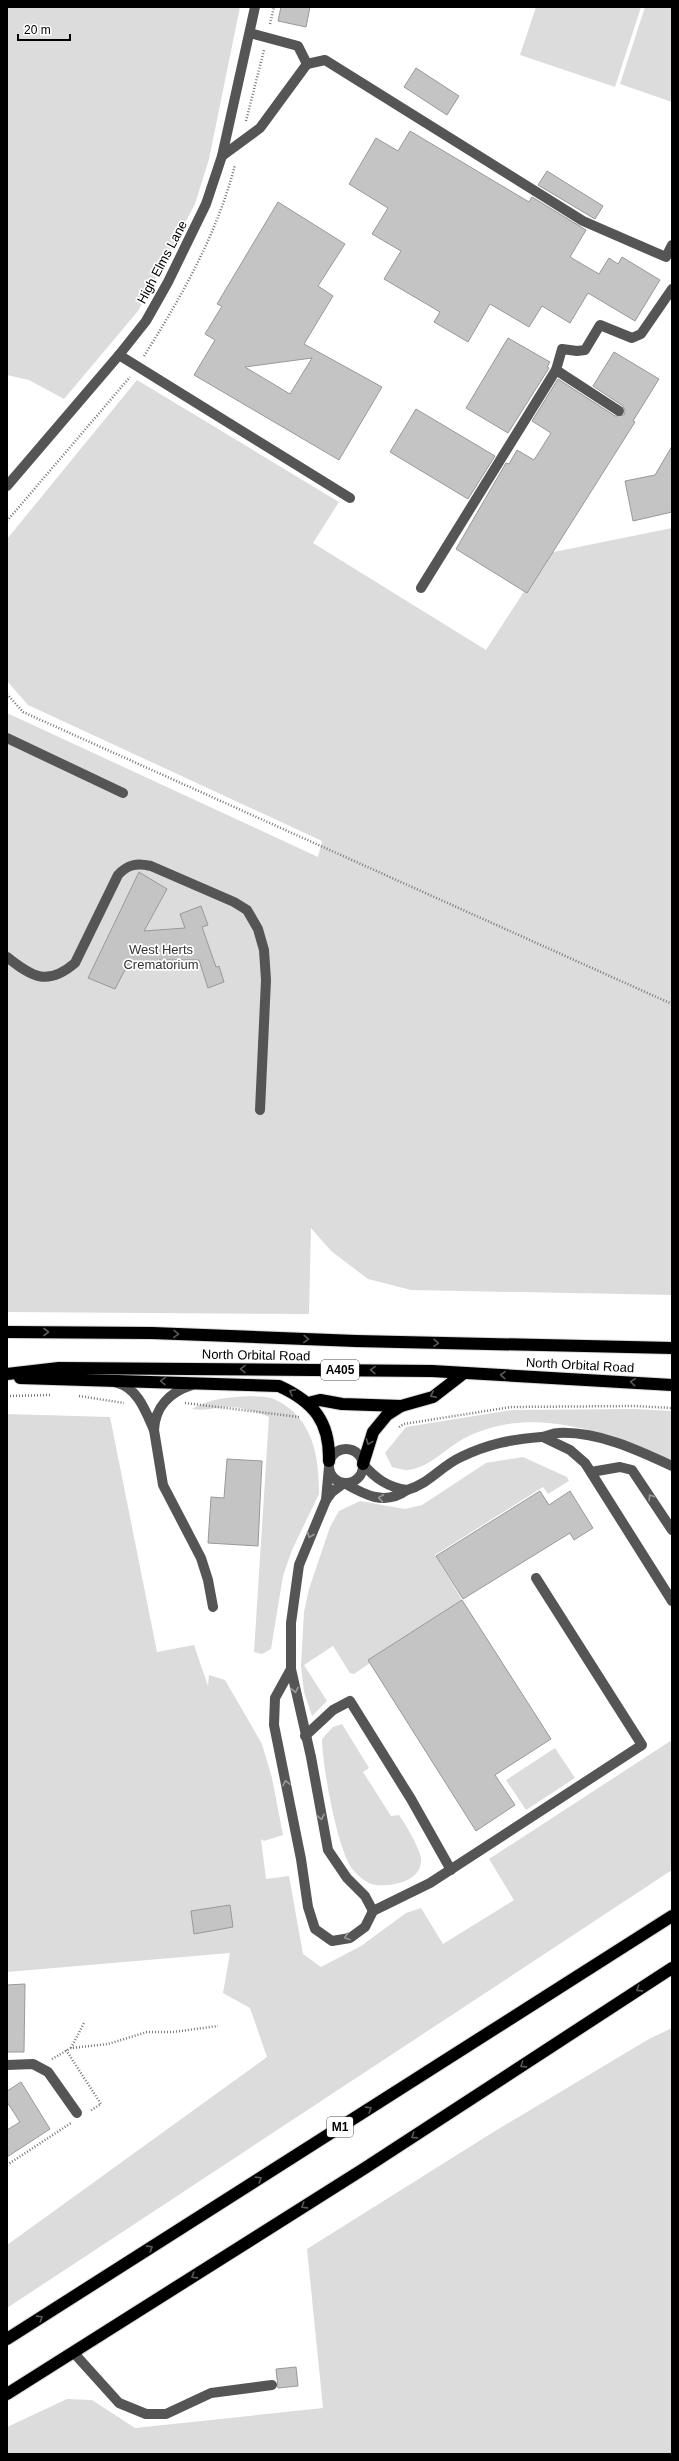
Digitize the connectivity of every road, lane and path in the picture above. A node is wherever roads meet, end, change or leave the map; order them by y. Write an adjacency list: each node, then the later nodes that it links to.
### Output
1 (255, 7): 3 (street, High Elms Lane)
2 (274, 7): 4 (path)
3 (250, 33): 4 (street); 6 (street, High Elms Lane)
4 (267, 38): 5 (street)
5 (307, 64): 6 (street); 8 (street)
6 (222, 156): 10 (street, High Elms Lane)
7 (672, 244): 8 (street)
8 (669, 261)
9 (672, 289): 11 (street)
10 (119, 355): 13 (street, High Elms Lane); 14 (street)
11 (556, 370): 12 (street); 15 (street)
12 (619, 411)
13 (7, 486)
14 (350, 498)
15 (421, 588)
16 (7, 694): 20 (path)
17 (7, 738): 18 (street)
18 (123, 793)
19 (7, 957): 21 (street)
20 (672, 1004)
21 (260, 1110)
22 (7, 1332): 23 (highway, North Orbital Road / A405, one-way to 23)
23 (672, 1348)
24 (464, 1372): 25 (highway, North Orbital Road / A405, one-way to 25); 29 (highway, North Orbital Road / A405, one-way to 24); 31 (highway, one-way to 31)
25 (7, 1374)
26 (7, 1378): 27 (highway)
27 (106, 1381): 28 (highway, one-way to 27); 32 (street)
28 (199, 1382): 30 (highway, one-way to 28); 32 (street)
29 (672, 1385)
30 (308, 1403): 31 (highway); 34 (highway)
31 (401, 1406): 35 (highway, one-way to 35)
32 (154, 1430): 46 (street)
33 (543, 1437): 36 (street); 37 (street); 39 (street)
34 (329, 1464): 35 (street); 38 (street); 40 (street)
35 (363, 1464): 38 (street); 39 (street)
36 (672, 1466)
37 (591, 1472): 41 (street, one-way to 37); 43 (street)
38 (344, 1483): 39 (street, one-way to 38); 40 (street)
39 (407, 1490)
40 (326, 1500): 47 (street, one-way to 47)
41 (672, 1530)
42 (536, 1578): 49 (street)
43 (660, 1581): 44 (street); 45 (street)
44 (672, 1581)
45 (672, 1601)
46 (213, 1606)
47 (290, 1669): 48 (street, one-way to 48); 50 (street, one-way to 47)
48 (305, 1736): 49 (street); 50 (street, one-way to 50)
49 (451, 1870): 50 (street)
50 (373, 1911)
51 (672, 1916): 59 (highway, M1, one-way to 51)
52 (672, 1968): 60 (highway, one-way to 60)
53 (84, 2023): 55 (path)
54 (218, 2026): 55 (path)
55 (71, 2048): 56 (path)
56 (66, 2050)
57 (7, 2065): 58 (street)
58 (77, 2114)
59 (7, 2339)
60 (73, 2352): 61 (street); 62 (highway)
61 (272, 2385)
62 (7, 2394)

